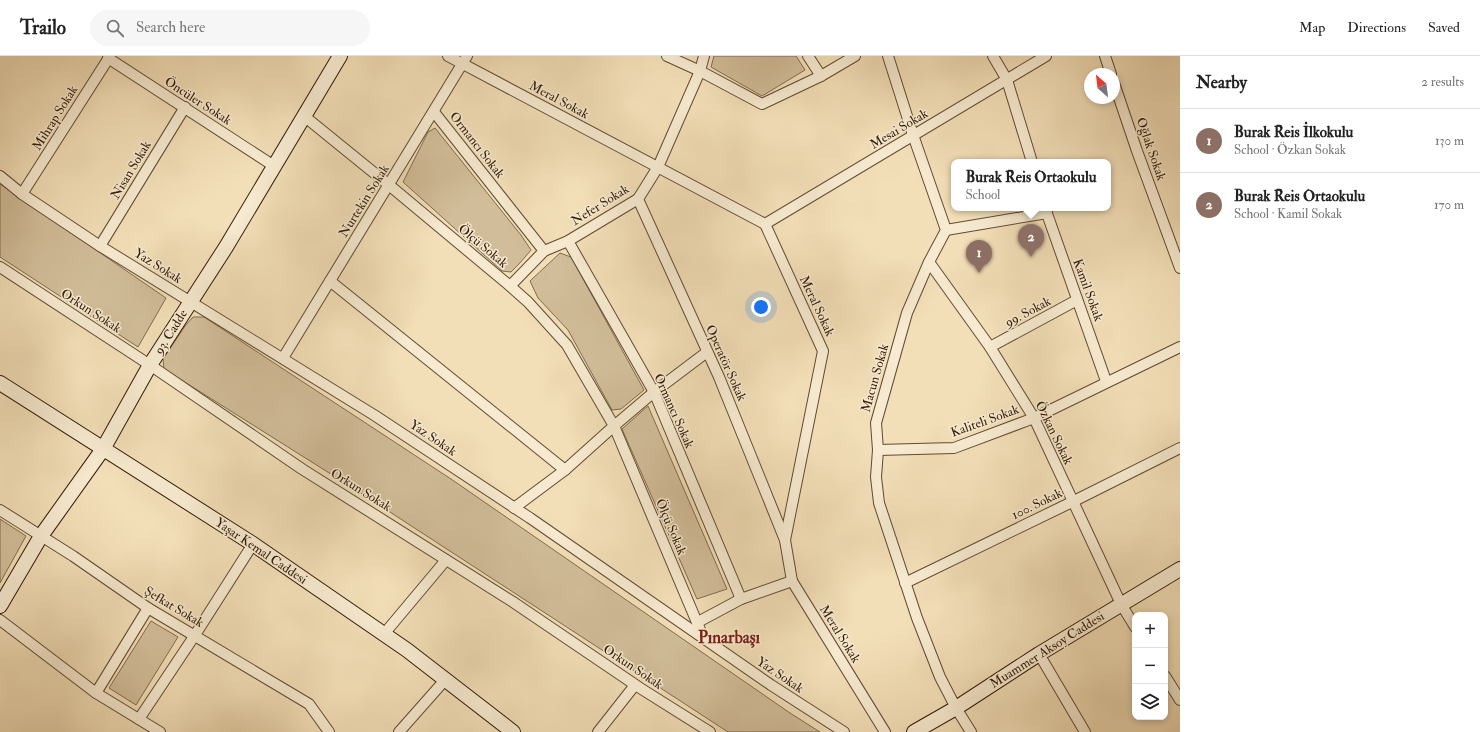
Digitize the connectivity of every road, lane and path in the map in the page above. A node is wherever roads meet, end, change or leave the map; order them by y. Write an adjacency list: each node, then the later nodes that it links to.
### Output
1 (340, 56): 20 (main road, 93. Cadde)
2 (448, 56): 12 (street, Meral Sokak)
3 (667, 56): 14 (street)
4 (704, 56): 14 (street, Nefer Sokak)
5 (808, 56): 15 (street)
6 (855, 56): 15 (street)
7 (888, 56): 21 (street)
8 (993, 56): 16 (street)
9 (1046, 56): 16 (street, Mesai Sokak)
10 (1105, 56): 13 (street)
11 (109, 57): 18 (street, Öncüler Sokak); 27 (street, Mihrap Sokak)
12 (465, 60): 19 (street, Nurtekin Sokak); 24 (street, Meral Sokak)
13 (1109, 68)
14 (700, 71): 15 (street); 24 (street, Nefer Sokak)
15 (821, 76)
16 (1007, 80): 21 (street, Mesai Sokak); 22 (street)
17 (1120, 101): 37 (street, Oğlak Sokak)
18 (185, 107): 23 (street, Öncüler Sokak); 33 (street, Nisan Sokak)
19 (434, 112): 26 (street, Nurtekin Sokak); 34 (street, Ormancı Sokak)
20 (304, 116): 23 (main road, 93. Cadde); 26 (street, Ölçü Sokak)
21 (913, 135): 30 (street, Mesai Sokak); 31 (street)
22 (1031, 159)
23 (274, 166): 41 (main road, 93. Cadde)
24 (658, 167): 28 (street, Nefer Sokak); 30 (street, Meral Sokak)
25 (0, 176): 27 (street, Yaz Sokak)
26 (389, 185): 38 (street, Nurtekin Sokak); 39 (street, Ölçü Sokak)
27 (22, 194): 33 (street, Yaz Sokak)
28 (638, 199): 32 (street, Nefer Sokak); 44 (street, Operatör Sokak)
29 (1046, 211): 31 (street); 40 (street, Kamil Sokak)
30 (765, 224): 60 (street, Meral Sokak)
31 (946, 230): 35 (street, Macun Sokak)
32 (568, 241): 34 (street, Nefer Sokak); 49 (street, Ormancı Sokak)
33 (100, 246): 41 (street, Yaz Sokak)
34 (544, 250): 39 (street, Nefer Sokak)
35 (929, 262): 43 (street, Özkan Sokak); 54 (street, Macun Sokak)
36 (0, 267): 46 (street, Orkun Sokak)
37 (1180, 268)
38 (330, 281): 45 (street, Nurtekin Sokak); 55 (street)
39 (510, 286): 51 (street, Ölçü Sokak)
40 (1078, 300): 43 (street, 99. Sokak); 47 (street, Kamil Sokak)
41 (190, 302): 45 (street, Yaz Sokak); 46 (main road, 93. Cadde)
42 (1180, 346): 47 (street, Kaliteli Sokak)
43 (990, 347): 50 (street, Özkan Sokak)
44 (707, 352): 49 (street); 60 (street, Operatör Sokak)
45 (283, 358): 57 (street, Yaz Sokak)
46 (150, 365): 52 (main road, 93. Cadde); 62 (street, Orkun Sokak)
47 (1106, 381): 50 (street, Kaliteli Sokak)
48 (0, 383): 52 (main road, Yaşar Kemal Caddesi)
49 (654, 392): 51 (street); 66 (street, Ormancı Sokak)
50 (1034, 418): 54 (street, Kaliteli Sokak); 56 (street, Özkan Sokak)
51 (614, 426): 55 (street); 71 (street, Ölçü Sokak)
52 (103, 448): 59 (main road, 93. Cadde); 61 (main road, Yaşar Kemal Caddesi)
53 (1180, 448): 56 (street, 100. Sokak)
54 (878, 450): 65 (street, Macun Sokak)
55 (565, 470): 57 (street)
56 (1072, 502): 65 (street, 100. Sokak); 67 (street, Özkan Sokak)
57 (514, 508): 75 (street, Yaz Sokak)
58 (0, 510): 59 (street, Şefkat Sokak)
59 (41, 536): 68 (main road, 93. Cadde); 69 (street, Şefkat Sokak)
60 (785, 540): 64 (street, Meral Sokak)
61 (253, 544): 73 (main road, Yaşar Kemal Caddesi); 74 (street)
62 (446, 560): 73 (street); 79 (street, Orkun Sokak)
63 (1180, 568): 67 (main road, Muammer Aksoy Caddesi)
64 (792, 581): 66 (street); 91 (street, Meral Sokak)
65 (905, 583): 82 (street, Macun Sokak)
66 (741, 599): 71 (street)
67 (1121, 604): 72 (street, Özkan Sokak); 76 (main road, Muammer Aksoy Caddesi)
68 (0, 606)
69 (148, 608): 74 (street, Şefkat Sokak); 80 (street)
70 (0, 620): 80 (street)
71 (698, 622): 75 (street, Ölçü Sokak)
72 (1132, 622)
73 (384, 634): 77 (main road, Yaşar Kemal Caddesi)
74 (195, 635): 83 (street); 85 (street, Şefkat Sokak)
75 (704, 639): 90 (street, Yaz Sokak)
76 (1039, 654): 82 (main road, Muammer Aksoy Caddesi); 94 (street)
77 (446, 680): 86 (street); 87 (main road, Yaşar Kemal Caddesi)
78 (1168, 681): 81 (street)
79 (635, 685): 88 (street); 89 (street, Orkun Sokak)
80 (96, 693): 83 (street)
81 (1180, 700)
82 (956, 708): 92 (main road, Muammer Aksoy Caddesi); 93 (street, Macun Sokak)
83 (139, 719): 84 (street)
84 (160, 732)
85 (329, 732)
86 (399, 732)
87 (513, 732)
88 (598, 732)
89 (710, 732)
90 (844, 732)
91 (885, 732)
92 (914, 732)
93 (971, 732)
94 (1085, 732)

